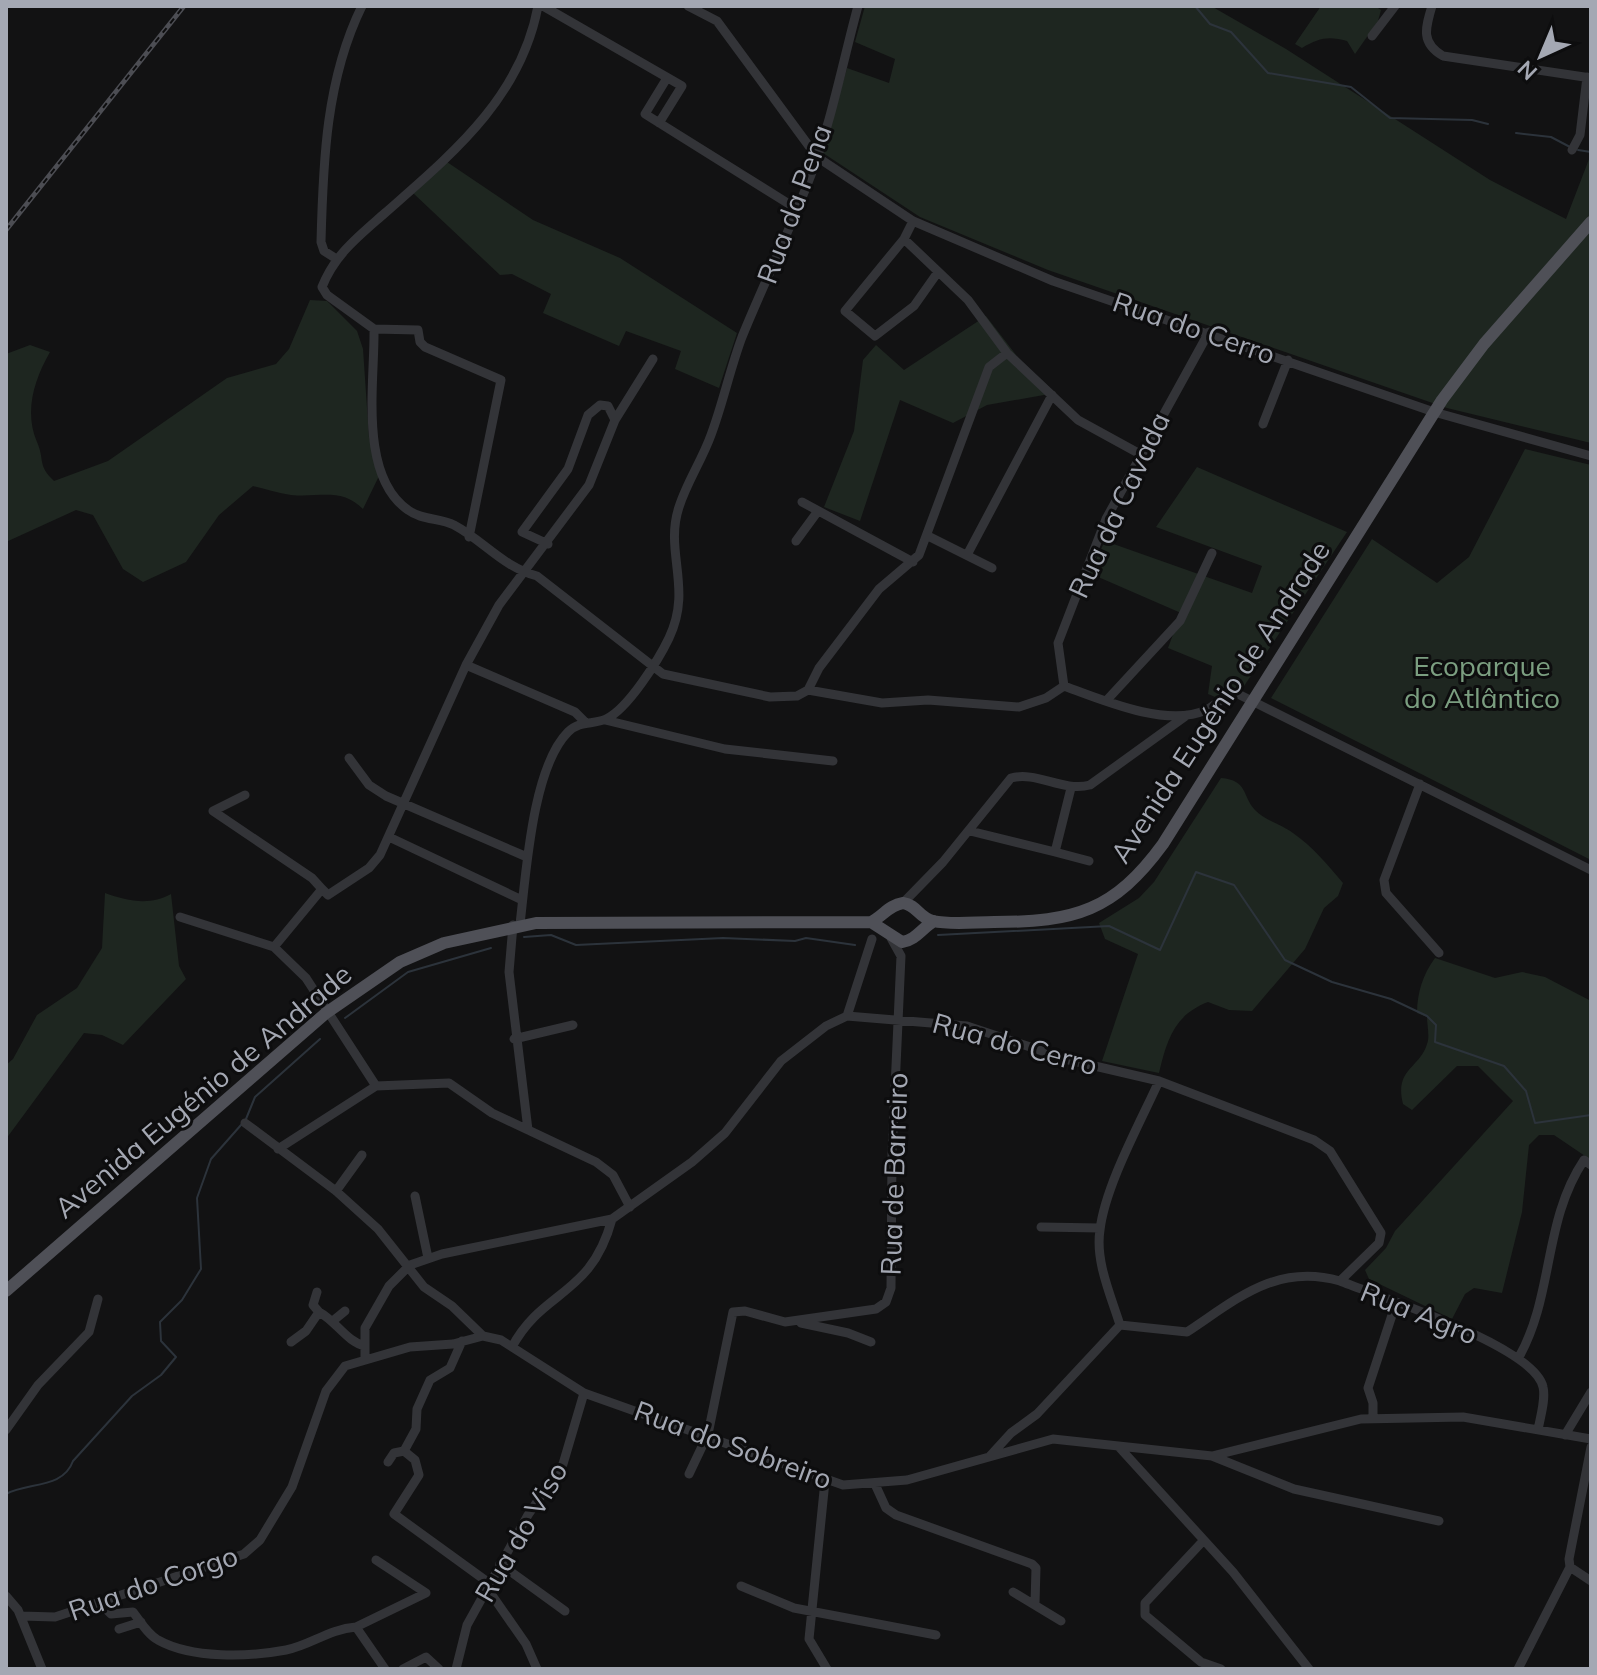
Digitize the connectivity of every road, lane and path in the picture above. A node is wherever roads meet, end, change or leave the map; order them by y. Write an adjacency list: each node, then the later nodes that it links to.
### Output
1 (362, 6): 17 (street)
2 (540, 6): 8 (street); 17 (street)
3 (688, 6): 12 (street, Rua do Cerro)
4 (858, 6): 12 (street, Rua da Pena)
5 (1395, 6): 7 (street)
6 (1432, 6): 9 (street)
7 (1372, 36)
8 (667, 78): 10 (street); 10 (street)
9 (1589, 78): 11 (street)
10 (659, 123): 13 (street)
11 (1572, 150)
12 (817, 157): 13 (street, Rua da Pena); 14 (street, Rua do Cerro)
13 (797, 209): 42 (street, Rua da Pena)
14 (913, 221): 16 (street); 20 (street, Rua do Cerro)
15 (1591, 222): 25 (main road, Avenida Eugénio de Andrade)
16 (904, 239): 18 (street); 18 (street)
17 (335, 258): 19 (street)
18 (938, 272): 21 (street)
19 (374, 329): 33 (street); 33 (street)
20 (1209, 332): 23 (street, Rua do Cerro); 28 (street, Rua da Cavada)
21 (1007, 353): 24 (street); 32 (street)
22 (653, 359): 26 (street)
23 (1288, 360): 25 (street, Rua do Cerro); 27 (street)
24 (1052, 395): 28 (street); 37 (street)
25 (1434, 412): 29 (street, Rua do Cerro); 46 (main road, Avenida Eugénio de Andrade)
26 (615, 420): 35 (street); 35 (street)
27 (1263, 424)
28 (1140, 454): 43 (street, Rua da Cavada)
29 (1591, 456)
30 (802, 502): 31 (street)
31 (818, 511): 34 (street); 38 (street)
32 (928, 536): 37 (street); 38 (street)
33 (469, 537): 40 (street)
34 (796, 541)
35 (548, 544): 40 (street)
36 (1212, 553): 45 (street)
37 (967, 555): 39 (street)
38 (913, 562): 44 (street)
39 (992, 568)
40 (524, 573): 41 (street); 42 (street)
41 (466, 665): 49 (street); 55 (street)
42 (651, 666): 44 (street); 48 (street, Rua da Pena)
43 (1064, 686): 44 (street); 45 (street)
44 (808, 690)
45 (1106, 701): 47 (street)
46 (1253, 701): 47 (street); 52 (street); 66 (main road, Avenida Eugénio de Andrade)
47 (1187, 715): 53 (street)
48 (605, 720): 49 (street); 51 (street)
49 (585, 722): 59 (street)
50 (349, 758): 55 (street)
51 (833, 761)
52 (1420, 784): 61 (street); 72 (street)
53 (1071, 788): 56 (street); 58 (street)
54 (245, 795): 62 (street)
55 (404, 805): 57 (street); 59 (street)
56 (970, 831): 58 (street); 66 (street)
57 (389, 837): 62 (street); 63 (street)
58 (1055, 852): 60 (street)
59 (527, 857): 63 (street)
60 (1089, 861)
61 (1591, 870)
62 (322, 889): 71 (street)
63 (522, 900): 68 (street)
64 (884, 916): 66 (main road, Avenida Eugénio de Andrade); 67 (main road, Avenida Eugénio de Andrade); 69 (main road)
65 (180, 917): 71 (street)
66 (914, 919): 69 (main road, Avenida Eugénio de Andrade); 73 (street)
67 (871, 922): 68 (main road, Avenida Eugénio de Andrade); 69 (main road)
68 (516, 925): 74 (main road, Avenida Eugénio de Andrade); 78 (street)
69 (888, 936): 73 (street, Rua de Barreiro)
70 (872, 939): 75 (street)
71 (274, 947): 74 (street)
72 (1439, 953)
73 (901, 956): 76 (street, Rua de Barreiro)
74 (326, 1013): 80 (street); 95 (main road, Avenida Eugénio de Andrade)
75 (847, 1016): 76 (street, Rua do Cerro); 88 (street)
76 (900, 1018): 79 (street, Rua do Cerro); 102 (street, Rua de Barreiro)
77 (573, 1025): 78 (street)
78 (514, 1039): 82 (street)
79 (1159, 1081): 91 (street); 94 (street, Rua Agro)
80 (376, 1086): 82 (street); 83 (street)
81 (245, 1123): 83 (street)
82 (528, 1130): 88 (street)
83 (278, 1149): 86 (street)
84 (362, 1155): 86 (street)
85 (1591, 1165): 110 (street)
86 (336, 1191): 93 (street)
87 (415, 1196): 92 (street)
88 (630, 1207): 89 (street)
89 (612, 1219): 92 (street); 109 (street)
90 (1041, 1227): 91 (street)
91 (1100, 1228): 103 (street)
92 (428, 1258): 93 (street)
93 (410, 1265): 104 (street); 108 (street)
94 (1340, 1281): 98 (street, Rua Agro); 103 (street)
95 (6, 1291)
96 (317, 1292): 100 (street)
97 (98, 1299): 115 (street)
98 (1396, 1303): 110 (street, Rua Agro); 114 (street)
99 (345, 1311): 101 (street)
100 (319, 1312): 101 (street); 106 (street)
101 (334, 1320): 108 (street)
102 (796, 1321): 107 (street); 117 (street, Rua de Barreiro)
103 (1120, 1325): 124 (street)
104 (483, 1336): 105 (street, Rua do Corgo); 109 (street)
105 (462, 1341): 111 (street, Rua do Corgo); 123 (street)
106 (291, 1342)
107 (871, 1342)
108 (365, 1346): 111 (street)
109 (512, 1347): 113 (street)
110 (1519, 1357): 116 (street, Rua Agro)
111 (365, 1358): 143 (street, Rua do Corgo)
112 (1591, 1392): 118 (street)
113 (584, 1393): 117 (street, Rua do Sobreiro); 136 (street, Rua do Viso)
114 (1373, 1418): 116 (street); 125 (street)
115 (6, 1430)
116 (1538, 1430): 118 (street)
117 (708, 1434): 128 (street); 129 (street, Rua do Sobreiro)
118 (1565, 1435): 119 (street)
119 (1591, 1439)
120 (1118, 1447): 122 (street, Rua do Sobreiro); 124 (street, Rua do Sobreiro); 127 (street)
121 (1591, 1447): 131 (street)
122 (1149, 1450): 125 (street, Rua do Sobreiro); 127 (street)
123 (404, 1451): 126 (street); 139 (street)
124 (990, 1456): 130 (street, Rua do Sobreiro)
125 (1212, 1456): 133 (street)
126 (388, 1462)
127 (1140, 1469): 134 (street)
128 (689, 1474)
129 (825, 1481): 130 (street, Rua do Sobreiro); 146 (street)
130 (875, 1484): 144 (street)
131 (1580, 1501): 132 (street); 137 (street)
132 (1591, 1504)
133 (1439, 1521)
134 (1203, 1541): 161 (street); 162 (street)
135 (376, 1560): 150 (street)
136 (500, 1564): 139 (street, Rua do Viso); 145 (street)
137 (1570, 1567): 138 (street); 163 (street)
138 (1591, 1581)
139 (488, 1586): 158 (street, Rua do Viso); 159 (street)
140 (741, 1586): 146 (street)
141 (1013, 1592): 144 (street)
142 (6, 1596): 147 (street)
143 (100, 1603): 147 (street, Rua do Corgo); 149 (street)
144 (1035, 1603): 148 (street)
145 (565, 1611)
146 (812, 1611): 152 (street); 153 (street)
147 (21, 1616): 154 (street)
148 (1061, 1621)
149 (141, 1622): 150 (street); 151 (street)
150 (356, 1627): 155 (street)
151 (119, 1629)
152 (936, 1635)
153 (824, 1666): 160 (street)
154 (42, 1669)
155 (385, 1669)
156 (403, 1669): 157 (street)
157 (439, 1669)
158 (456, 1669)
159 (537, 1669)
160 (812, 1669)
161 (1221, 1669)
162 (1309, 1669)
163 (1518, 1669)

